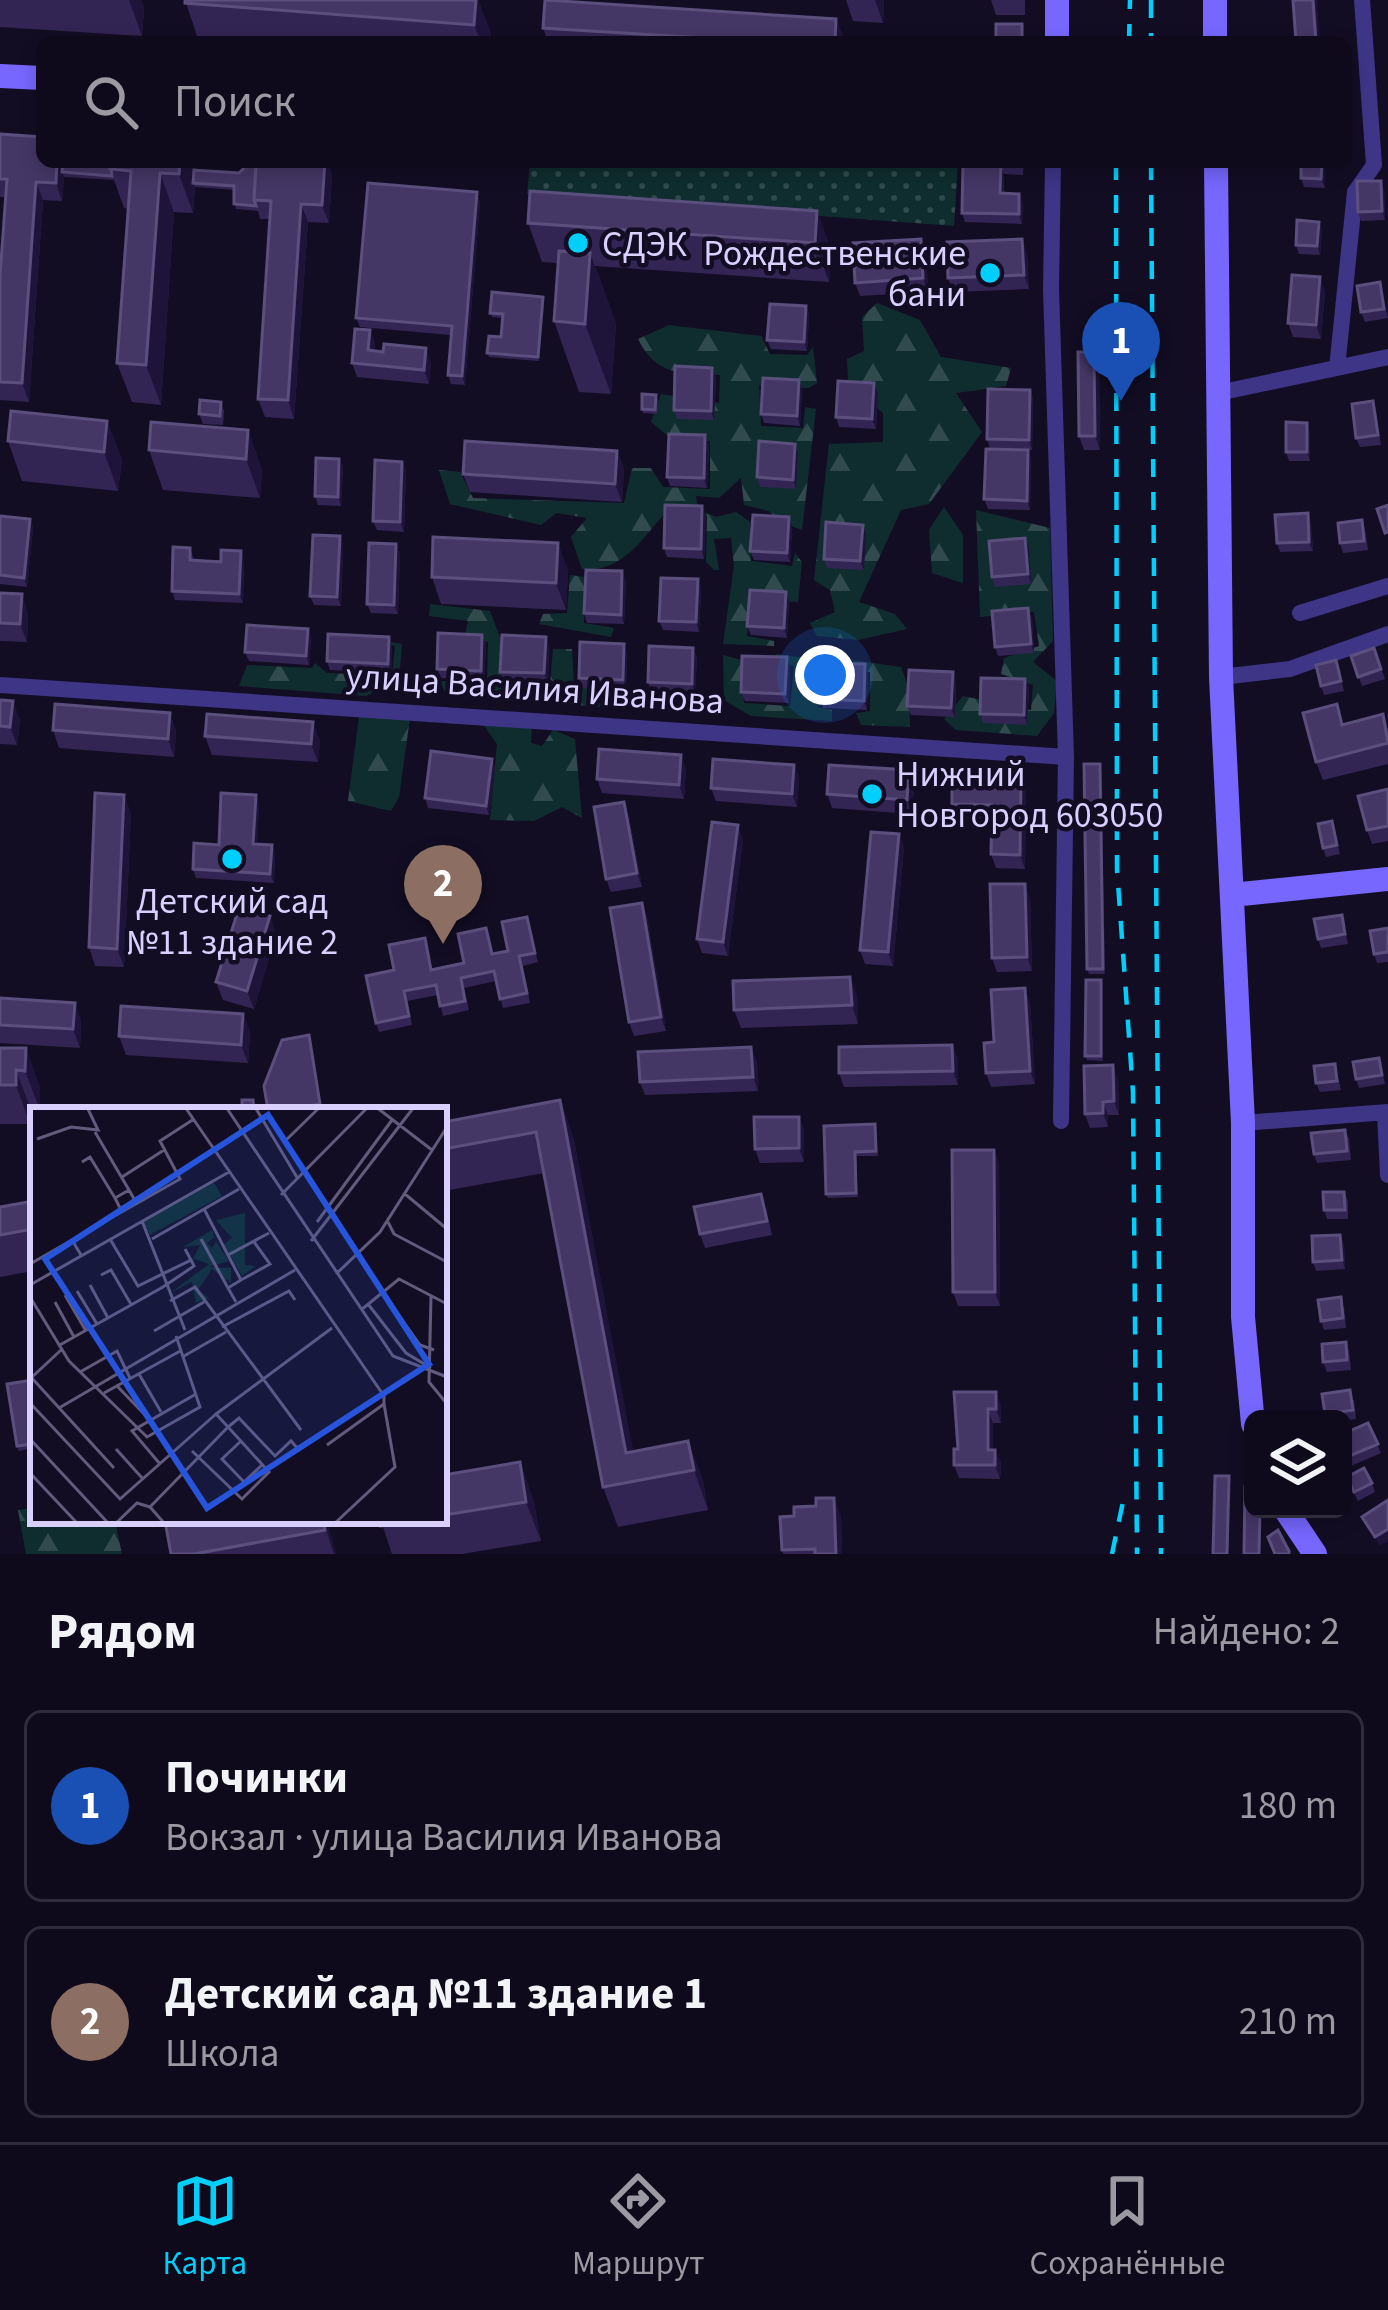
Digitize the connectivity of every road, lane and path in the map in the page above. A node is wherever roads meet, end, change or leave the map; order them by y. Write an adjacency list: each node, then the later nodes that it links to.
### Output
1 (1057, 0): 4 (street)
2 (1215, 0): 5 (street)
3 (1362, 0): 8 (street)
4 (1057, 36)
5 (1215, 36)
6 (0, 76): 7 (street)
7 (36, 78)
8 (1381, 165): 12 (street)
9 (1053, 168): 19 (street)
10 (1216, 168): 13 (street)
11 (1388, 357): 12 (street)
12 (1336, 368): 13 (street)
13 (1218, 393): 17 (street)
14 (1388, 586): 15 (street)
15 (1300, 614)
16 (1388, 634): 17 (street)
17 (1221, 677): 21 (street)
18 (0, 685): 19 (street, улица Василия Иванова)
19 (1066, 757): 23 (street)
20 (1388, 879): 21 (street)
21 (1232, 895): 24 (street)
22 (1387, 1112): 24 (street); 25 (street)
23 (1061, 1121)
24 (1243, 1123): 26 (street)
25 (1388, 1175)
26 (1252, 1410)
27 (1291, 1518): 28 (street)
28 (1315, 1554)

